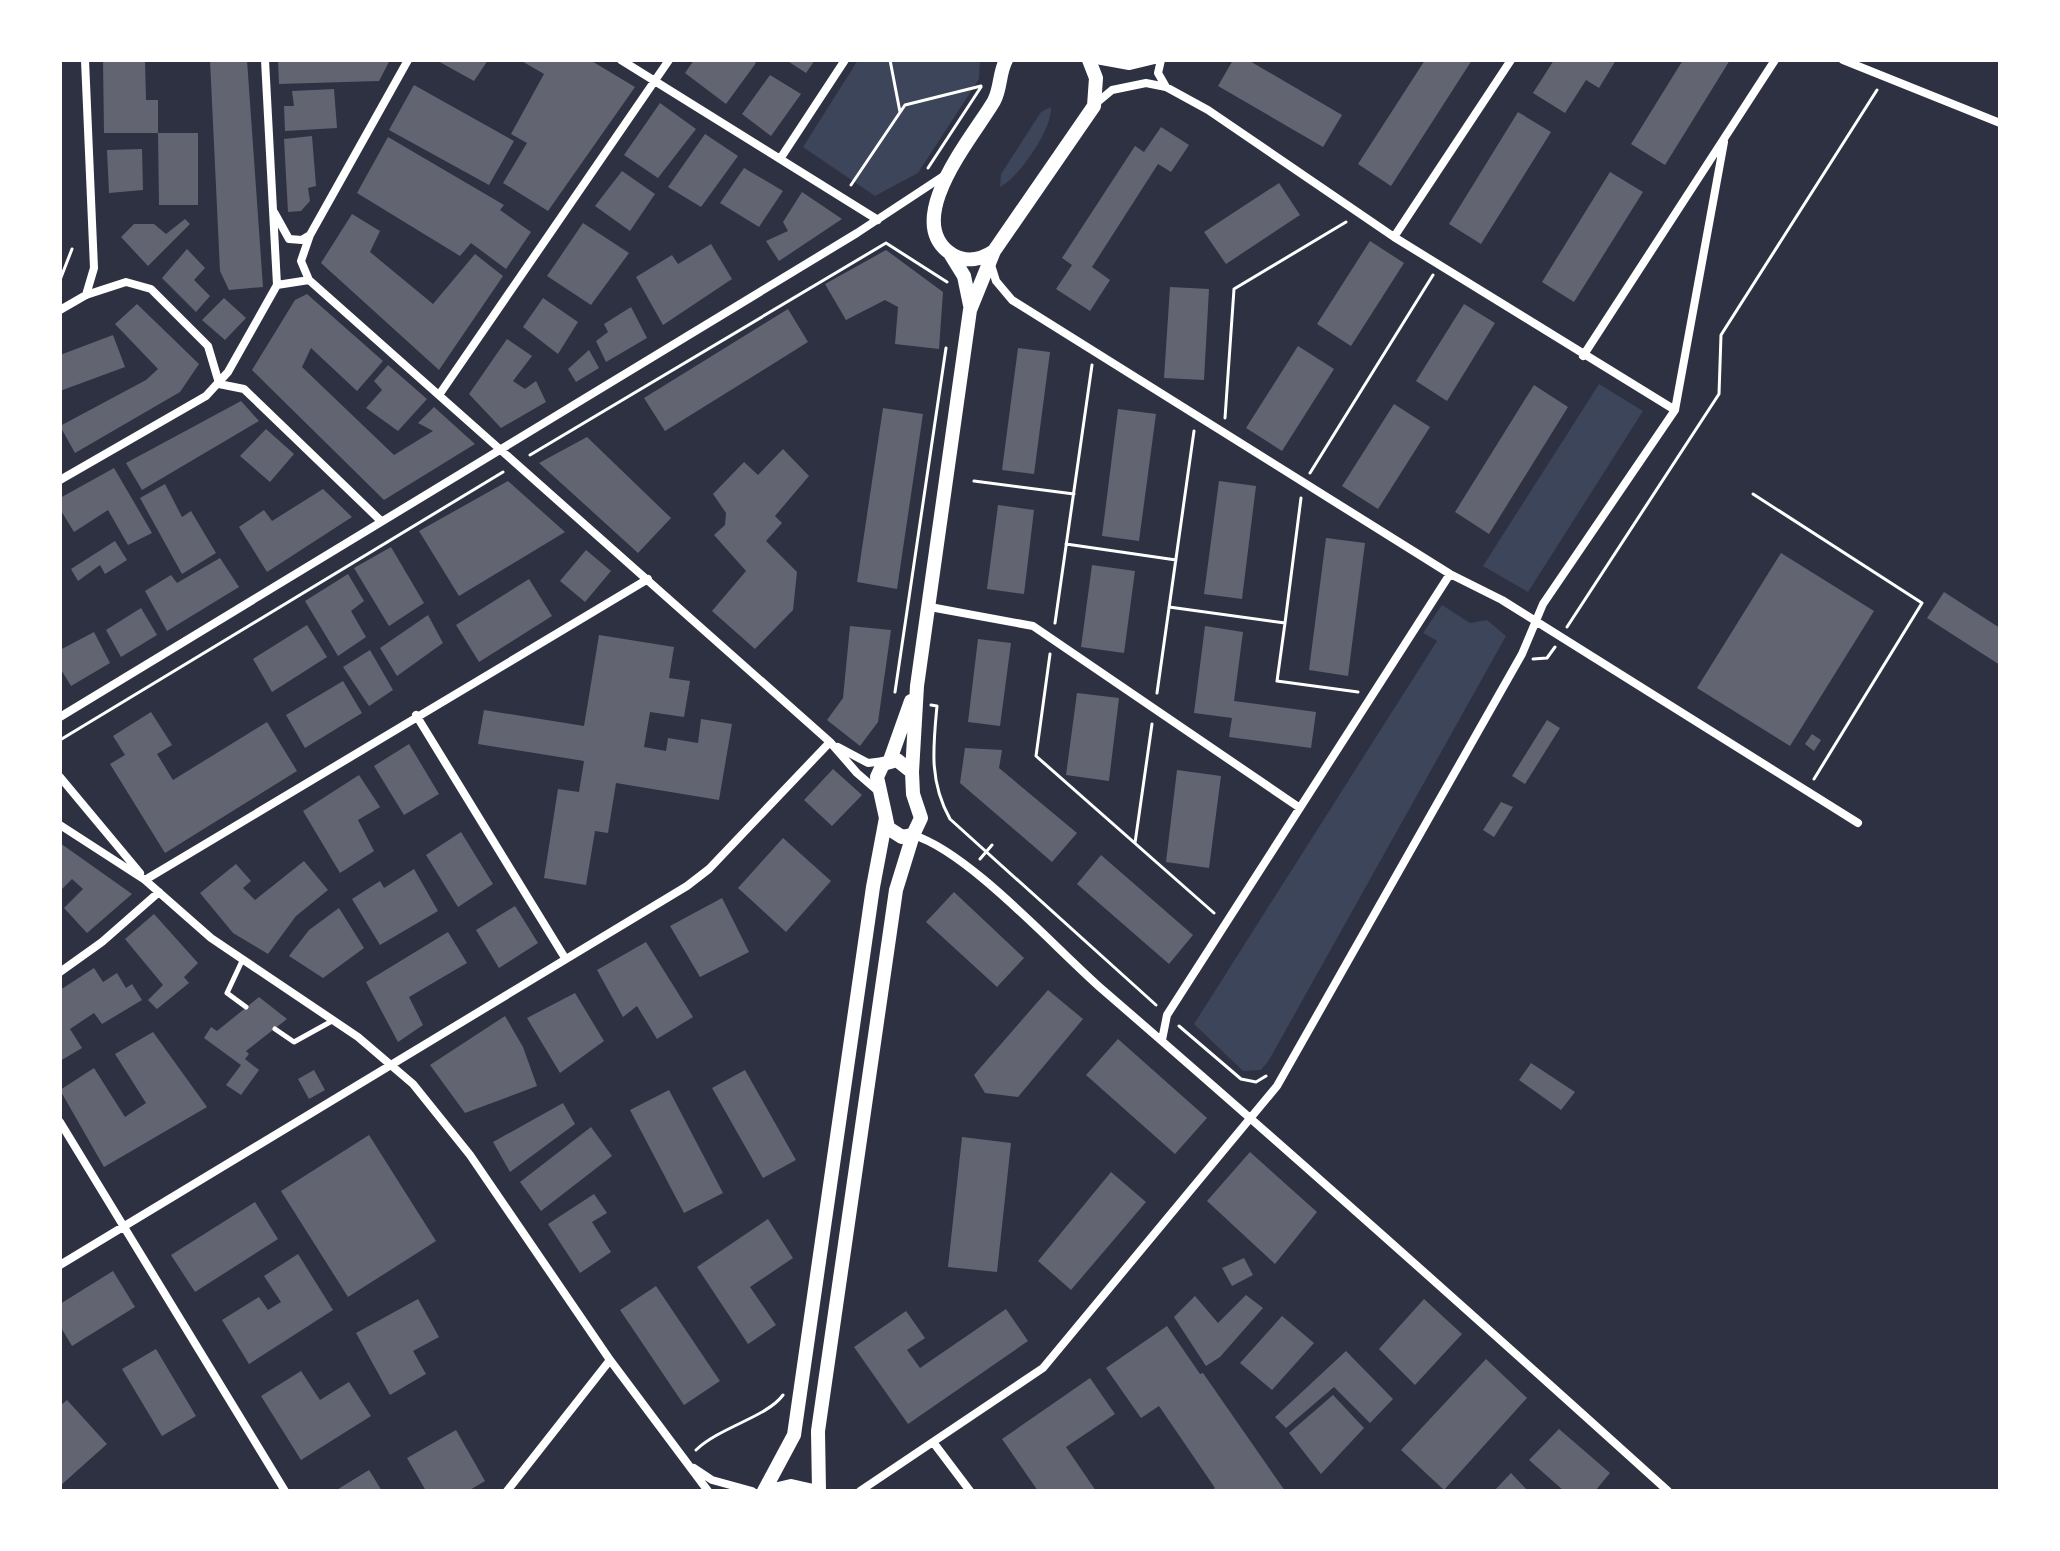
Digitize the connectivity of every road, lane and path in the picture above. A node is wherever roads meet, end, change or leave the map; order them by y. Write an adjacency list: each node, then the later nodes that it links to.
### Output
1 (85, 60): 40 (street)
2 (265, 60): 28 (street)
3 (408, 60): 31 (street)
4 (621, 60): 17 (street)
5 (669, 60): 17 (street)
6 (845, 60): 24 (street)
7 (890, 60): 21 (path)
8 (1089, 60): 20 (main road)
9 (1096, 60): 10 (street)
10 (1154, 60)
11 (1161, 60): 19 (street)
12 (1511, 60): 32 (street)
13 (1775, 60): 23 (street)
14 (1843, 60): 22 (street)
15 (1002, 64): 25 (main road)
16 (985, 80): 18 (path)
17 (655, 81): 24 (street); 46 (street)
18 (981, 86): 21 (path); 26 (path)
19 (1166, 87): 20 (street); 29 (street)
20 (1094, 106): 35 (main road)
21 (900, 112): 27 (path)
22 (2000, 123)
23 (1724, 142): 44 (street); 47 (street)
24 (780, 159): 30 (street)
25 (946, 175): 30 (street); 34 (main road)
26 (922, 177)
27 (851, 185)
28 (274, 212): 31 (street); 38 (street)
29 (1360, 214): 32 (street); 49 (path)
30 (878, 220): 50 (street)
31 (310, 235): 37 (street)
32 (1394, 237): 44 (street)
33 (72, 249): 36 (path)
34 (949, 252): 35 (main road); 42 (main road)
35 (992, 256): 42 (main road); 48 (street)
36 (61, 277)
37 (309, 280): 38 (street); 46 (street)
38 (277, 285): 45 (street)
39 (952, 286): 51 (path)
40 (86, 295): 41 (street); 45 (street)
41 (60, 310)
42 (970, 310): 61 (main road)
43 (951, 341): 66 (path)
44 (1583, 356): 47 (street)
45 (219, 384): 52 (street); 56 (street)
46 (439, 395): 50 (street)
47 (1675, 410): 63 (street)
48 (1196, 415): 49 (street); 58 (path)
49 (1224, 432): 59 (street)
50 (499, 449): 51 (street); 56 (street)
51 (517, 465): 60 (street); 71 (path)
52 (60, 480)
53 (974, 481): 54 (path)
54 (1074, 494)
55 (1753, 494): 77 (path)
56 (381, 521): 70 (street)
57 (1066, 544): 58 (path)
58 (1176, 560): 68 (path)
59 (1450, 574): 63 (street); 65 (street)
60 (648, 579): 69 (street); 72 (street)
61 (930, 607): 64 (main road); 68 (street)
62 (1285, 623): 65 (path)
63 (1536, 623): 77 (street); 98 (street)
64 (917, 686): 73 (main road); 74 (main road)
65 (1373, 694): 78 (street)
66 (895, 697)
67 (937, 706): 85 (path)
68 (1154, 709): 78 (street); 83 (path)
69 (416, 715): 86 (street); 88 (street)
70 (60, 717)
71 (60, 740)
72 (830, 742): 73 (street); 76 (street); 88 (street)
73 (890, 760): 74 (main road); 76 (main road)
74 (912, 772): 82 (main road)
75 (60, 777): 86 (street)
76 (880, 792): 79 (main road)
77 (1806, 792): 80 (street)
78 (1300, 808): 92 (street)
79 (886, 818): 82 (main road); 109 (main road)
80 (1858, 823)
81 (60, 825): 86 (street)
82 (913, 835): 95 (street); 111 (main road)
83 (1135, 843)
84 (992, 845): 85 (path)
85 (986, 853): 92 (path)
86 (145, 880): 87 (street)
87 (159, 892): 89 (street); 90 (street)
88 (565, 958): 96 (street)
89 (242, 961): 91 (lane); 93 (street)
90 (60, 972)
91 (246, 1007)
92 (1167, 1015): 95 (street); 97 (path)
93 (333, 1021): 94 (lane); 96 (street)
94 (275, 1029)
95 (1162, 1040): 98 (street)
96 (392, 1063): 100 (street); 102 (street)
97 (1256, 1082)
98 (1253, 1117): 103 (street); 114 (street)
99 (61, 1125): 100 (street)
100 (125, 1226): 101 (street); 105 (street)
101 (60, 1265)
102 (610, 1360): 104 (street); 106 (street)
103 (933, 1442): 112 (street); 113 (street)
104 (689, 1465): 107 (street); 108 (street)
105 (285, 1491)
106 (507, 1491)
107 (708, 1491)
108 (752, 1491)
109 (767, 1491): 110 (main road)
110 (813, 1491)
111 (819, 1491)
112 (860, 1491)
113 (970, 1491)
114 (1668, 1491)

